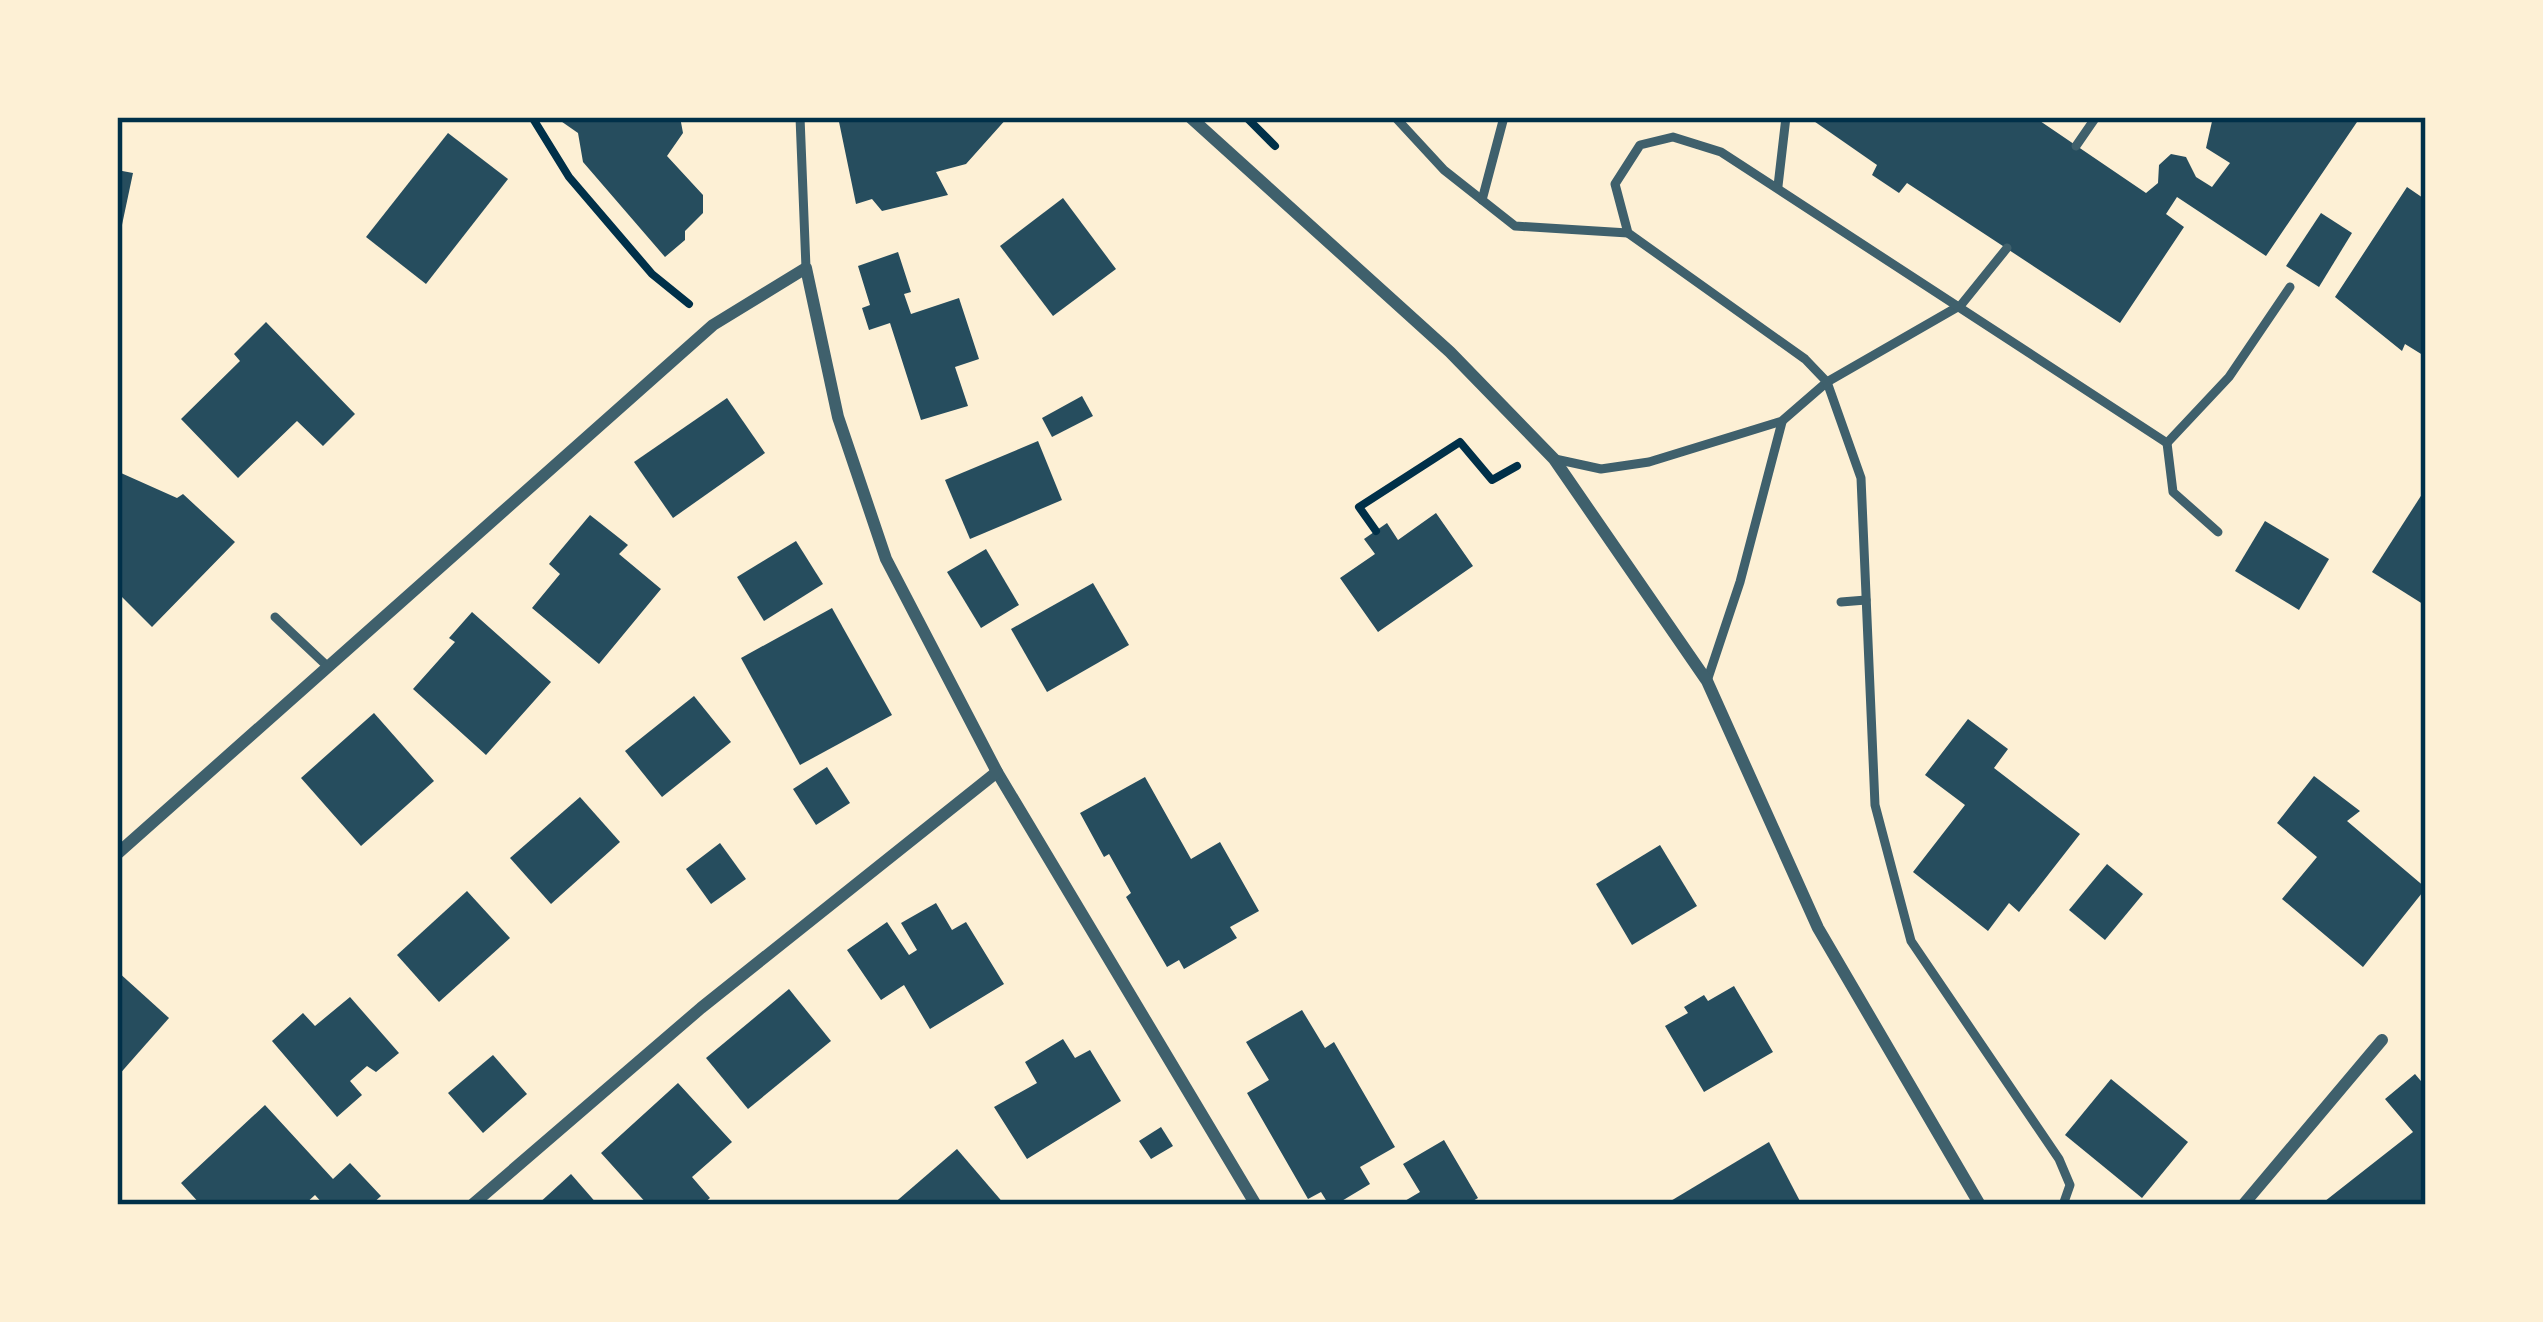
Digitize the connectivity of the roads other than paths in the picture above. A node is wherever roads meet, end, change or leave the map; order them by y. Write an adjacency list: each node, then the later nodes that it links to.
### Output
1 (800, 117): 12 (lane)
2 (1190, 117): 18 (street)
3 (1395, 117): 9 (lane)
4 (1504, 117): 9 (lane)
5 (1786, 117): 8 (lane)
6 (2096, 117): 7 (lane)
7 (2076, 146)
8 (1778, 186): 10 (lane); 14 (lane)
9 (1482, 200): 10 (lane)
10 (1628, 233): 15 (lane)
11 (2007, 248): 14 (lane)
12 (806, 268): 23 (street); 25 (street)
13 (2290, 287): 17 (lane)
14 (1961, 305): 15 (lane); 17 (lane)
15 (1827, 382): 16 (lane); 20 (lane)
16 (1782, 421): 18 (lane); 24 (lane)
17 (2167, 443): 19 (lane)
18 (1554, 459): 24 (street)
19 (2218, 532)
20 (1866, 600): 21 (lane); 31 (lane)
21 (1841, 602)
22 (275, 617): 23 (lane)
23 (325, 664): 26 (street)
24 (1707, 681): 30 (street)
25 (997, 772): 28 (street); 29 (street)
26 (117, 854)
27 (2382, 1040): 32 (street)
28 (472, 1205)
29 (1256, 1205)
30 (1980, 1205)
31 (2062, 1205)
32 (2242, 1205)

